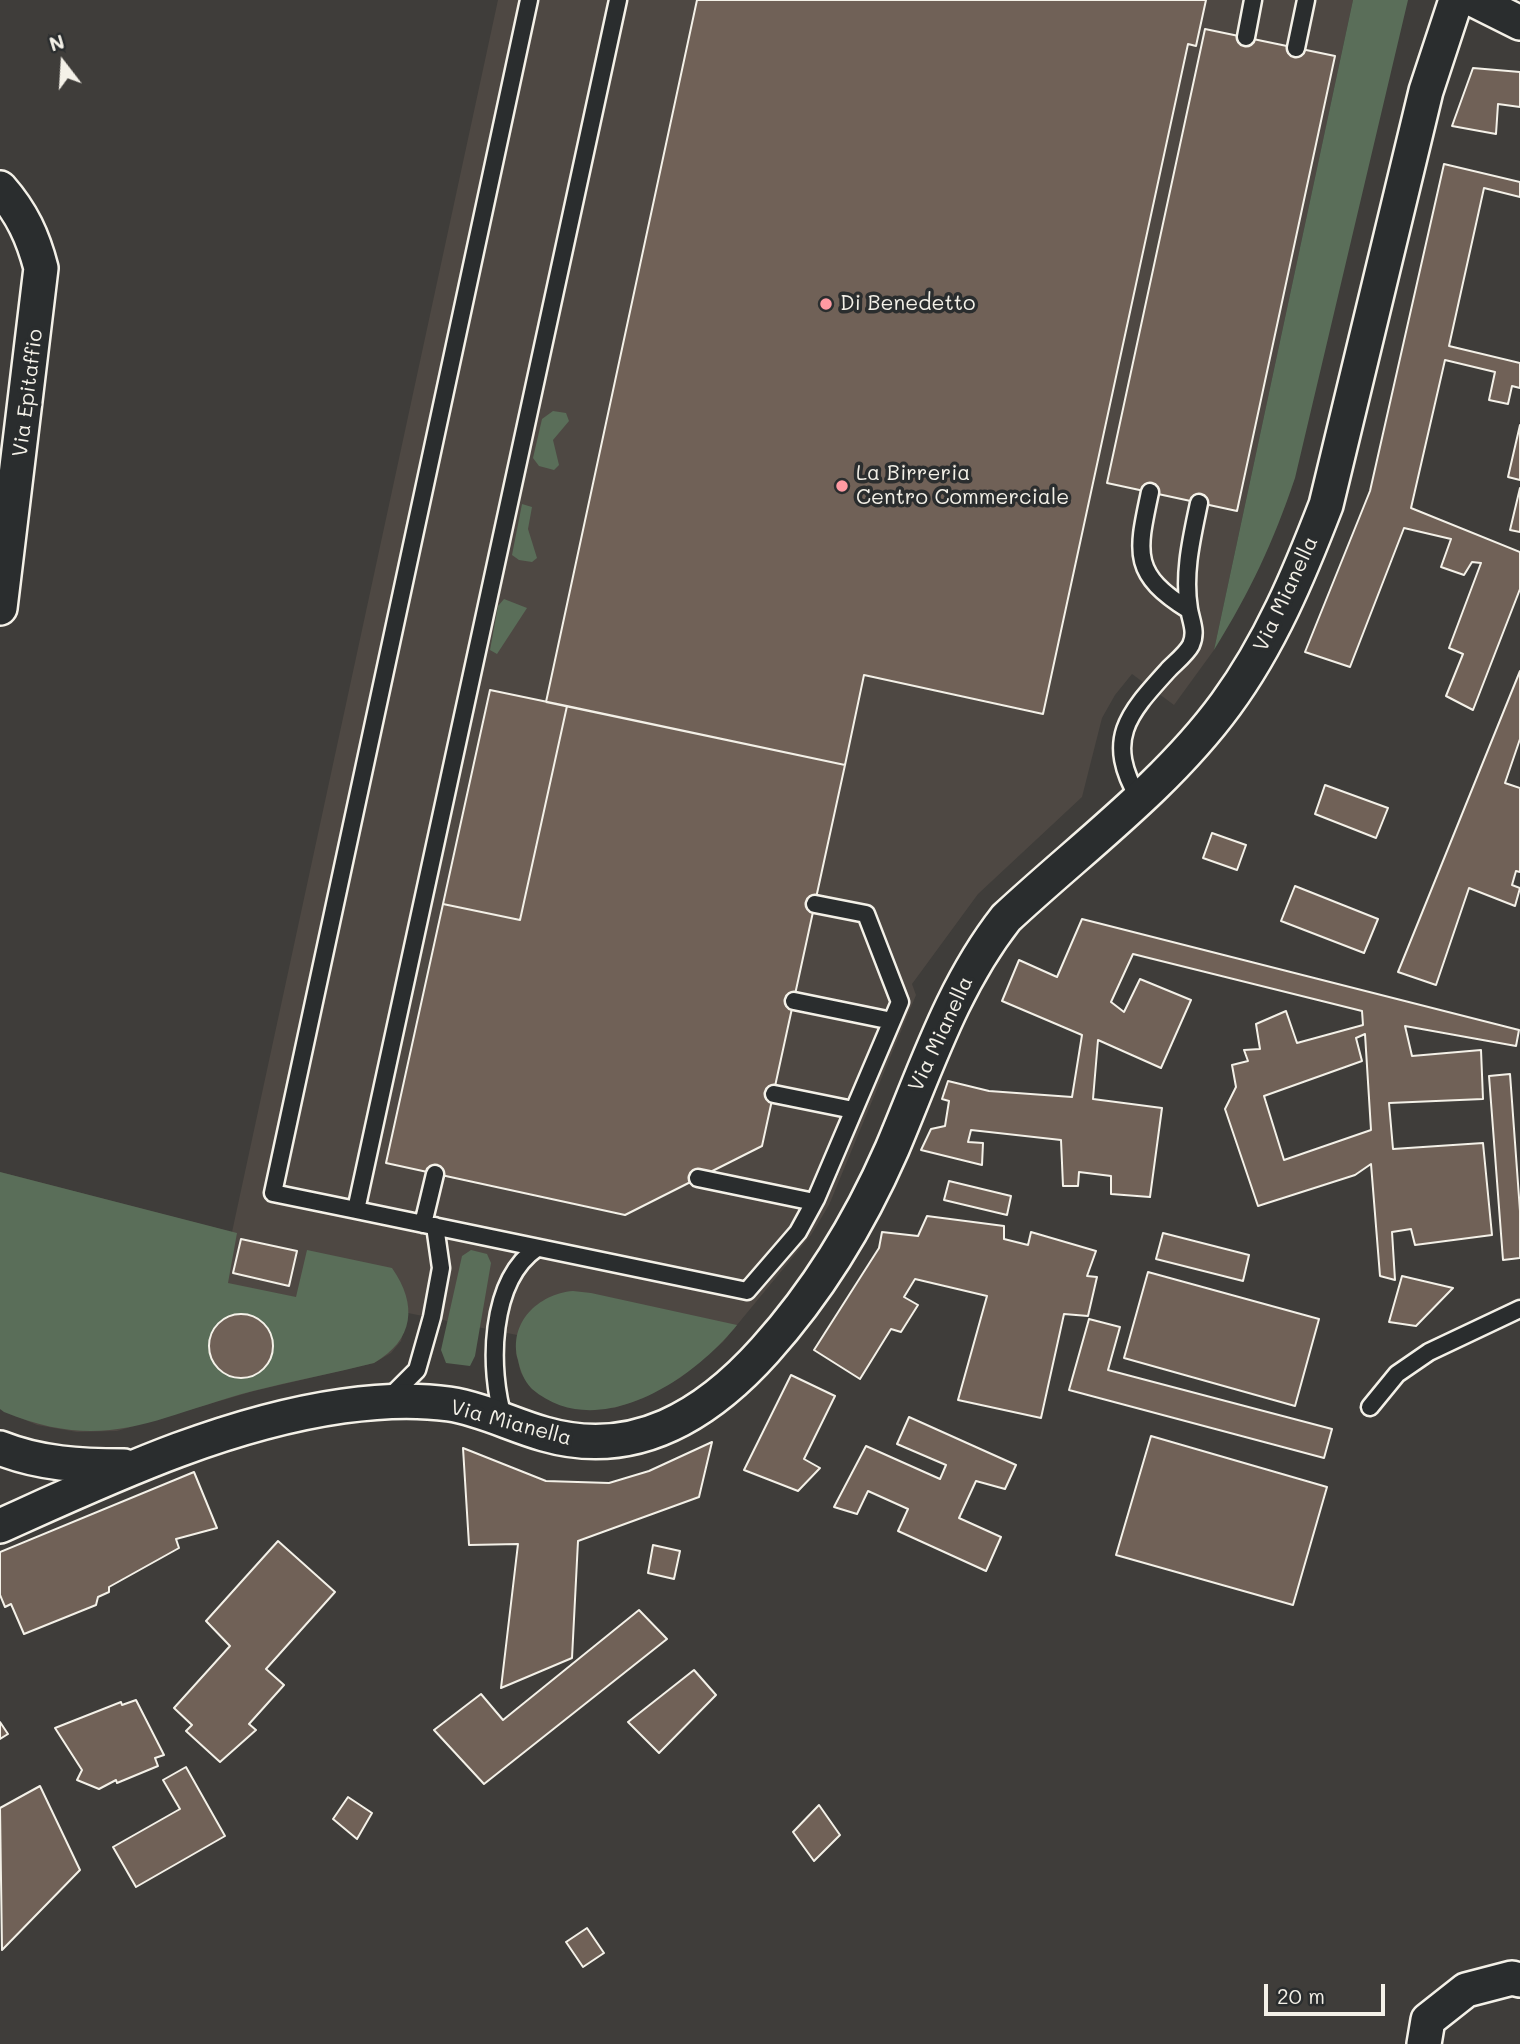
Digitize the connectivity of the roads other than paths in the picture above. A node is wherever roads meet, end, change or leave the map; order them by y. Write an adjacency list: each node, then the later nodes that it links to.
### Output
1 (529, 0): 24 (lane)
2 (618, 0): 24 (lane)
3 (1254, 0): 8 (lane)
4 (1306, 0): 9 (lane)
5 (1456, 0): 15 (street, Via Mianella)
6 (1474, 0): 7 (street)
7 (1520, 23)
8 (1245, 37)
9 (1296, 48)
10 (0, 188): 13 (street, Via Epitaffio)
11 (1150, 492): 14 (lane)
12 (1199, 503): 14 (lane)
13 (0, 608)
14 (1189, 610): 15 (lane)
15 (1139, 799): 30 (street, Via Mianella)
16 (815, 904): 18 (lane)
17 (794, 1001): 18 (lane)
18 (892, 1021): 20 (lane)
19 (774, 1094): 20 (lane)
20 (853, 1110): 23 (lane)
21 (435, 1174): 25 (lane)
22 (698, 1178): 23 (lane)
23 (814, 1202): 26 (lane)
24 (356, 1210): 25 (lane)
25 (429, 1225): 26 (lane); 28 (lane)
26 (537, 1248): 30 (lane)
27 (1520, 1308): 29 (lane)
28 (384, 1402): 30 (street, Via Mianella); 32 (street, Via Mianella)
29 (1370, 1407)
30 (504, 1421)
31 (0, 1448): 32 (street)
32 (136, 1465): 33 (street, Via Mianella)
33 (0, 1527)
34 (1520, 1980): 35 (street)
35 (1424, 2044)

